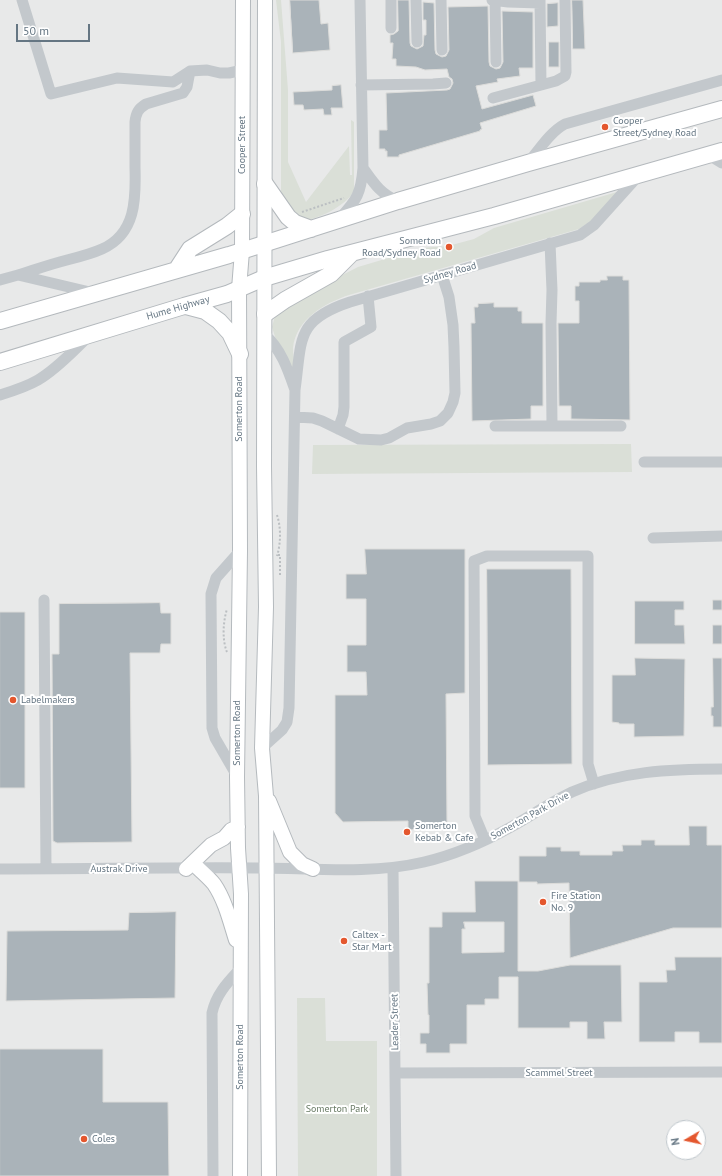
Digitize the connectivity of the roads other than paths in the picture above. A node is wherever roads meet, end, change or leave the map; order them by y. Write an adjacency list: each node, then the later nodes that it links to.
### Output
1 (22, 0): 18 (street)
2 (243, 0): 11 (main road, Cooper Street)
3 (265, 0): 12 (main road)
4 (360, 0): 21 (street)
5 (391, 0): 13 (street)
6 (416, 0): 14 (street)
7 (441, 0): 15 (street)
8 (494, 0): 10 (street); 16 (street)
9 (565, 0): 22 (street)
10 (540, 2): 22 (street)
11 (243, 21): 12 (main road); 17 (main road, Cooper Street)
12 (265, 21): 29 (main road)
13 (391, 28)
14 (417, 42)
15 (442, 50)
16 (496, 62)
17 (243, 70): 18 (street); 31 (main road, Cooper Street)
18 (190, 71): 39 (street)
19 (722, 80): 26 (street)
20 (446, 83): 21 (street)
21 (361, 85): 27 (street)
22 (541, 85): 23 (street)
23 (493, 98)
24 (722, 109): 26 (highway)
25 (718, 157): 28 (highway)
26 (528, 163): 30 (highway)
27 (363, 168): 30 (street); 32 (street)
28 (639, 175): 35 (street, Sydney Road); 37 (highway)
29 (265, 184): 33 (highway); 34 (main road)
30 (398, 201): 32 (highway)
31 (242, 214): 36 (main road, Cooper Street); 38 (highway)
32 (337, 220): 33 (highway)
33 (311, 229): 34 (highway)
34 (264, 243): 36 (highway); 41 (main road)
35 (550, 243): 40 (street, Sydney Road); 57 (street)
36 (242, 251): 38 (highway); 43 (main road, Cooper Street)
37 (353, 252): 41 (highway); 47 (highway)
38 (177, 269): 44 (highway)
39 (18, 275): 42 (street); 44 (street)
40 (442, 275): 45 (street, Sydney Road); 59 (street)
41 (264, 278): 43 (highway, Hume Highway); 47 (main road)
42 (0, 280)
43 (239, 289): 46 (highway, Hume Highway); 51 (main road, Somerton Road)
44 (97, 294): 48 (highway)
45 (368, 296): 53 (street, Sydney Road); 59 (street)
46 (184, 306): 49 (highway, Hume Highway); 51 (highway)
47 (265, 314): 50 (main road)
48 (0, 322)
49 (90, 335): 52 (highway, Hume Highway); 54 (street, Hume Highway)
50 (265, 335): 53 (street); 66 (main road)
51 (240, 354): 64 (main road, Somerton Road)
52 (0, 362)
53 (295, 390): 55 (street)
54 (0, 395)
55 (295, 417): 59 (street); 66 (street)
56 (495, 426): 57 (street)
57 (552, 426): 58 (street)
58 (621, 426)
59 (338, 429)
60 (644, 462): 61 (street)
61 (722, 462)
62 (722, 536): 63 (street)
63 (653, 538)
64 (240, 551): 68 (main road, Somerton Road); 68 (street)
65 (44, 600): 77 (street)
66 (262, 748): 70 (main road)
67 (722, 769): 69 (street, Somerton Park Drive)
68 (237, 777): 71 (main road, Somerton Road)
69 (594, 784): 72 (street, Somerton Park Drive); 72 (street)
70 (266, 796): 74 (main road); 79 (main road)
71 (238, 827): 73 (main road); 78 (main road, Somerton Road)
72 (485, 840): 75 (street, Somerton Park Drive)
73 (192, 868): 77 (street, Austrak Drive); 78 (street, Austrak Drive); 80 (main road)
74 (267, 868): 78 (street, Somerton Park Drive); 79 (street, Somerton Park Drive); 85 (main road)
75 (393, 868): 79 (street, Somerton Park Drive); 82 (street, Leader Street)
76 (0, 869): 77 (street, Austrak Drive)
77 (46, 869)
78 (239, 869): 80 (main road, Somerton Road)
79 (313, 869)
80 (241, 963): 83 (street); 84 (main road, Somerton Road)
81 (722, 1072): 82 (street, Scammel Street)
82 (396, 1073): 86 (street, Leader Street)
83 (213, 1176)
84 (240, 1176)
85 (269, 1176)
86 (396, 1176)

